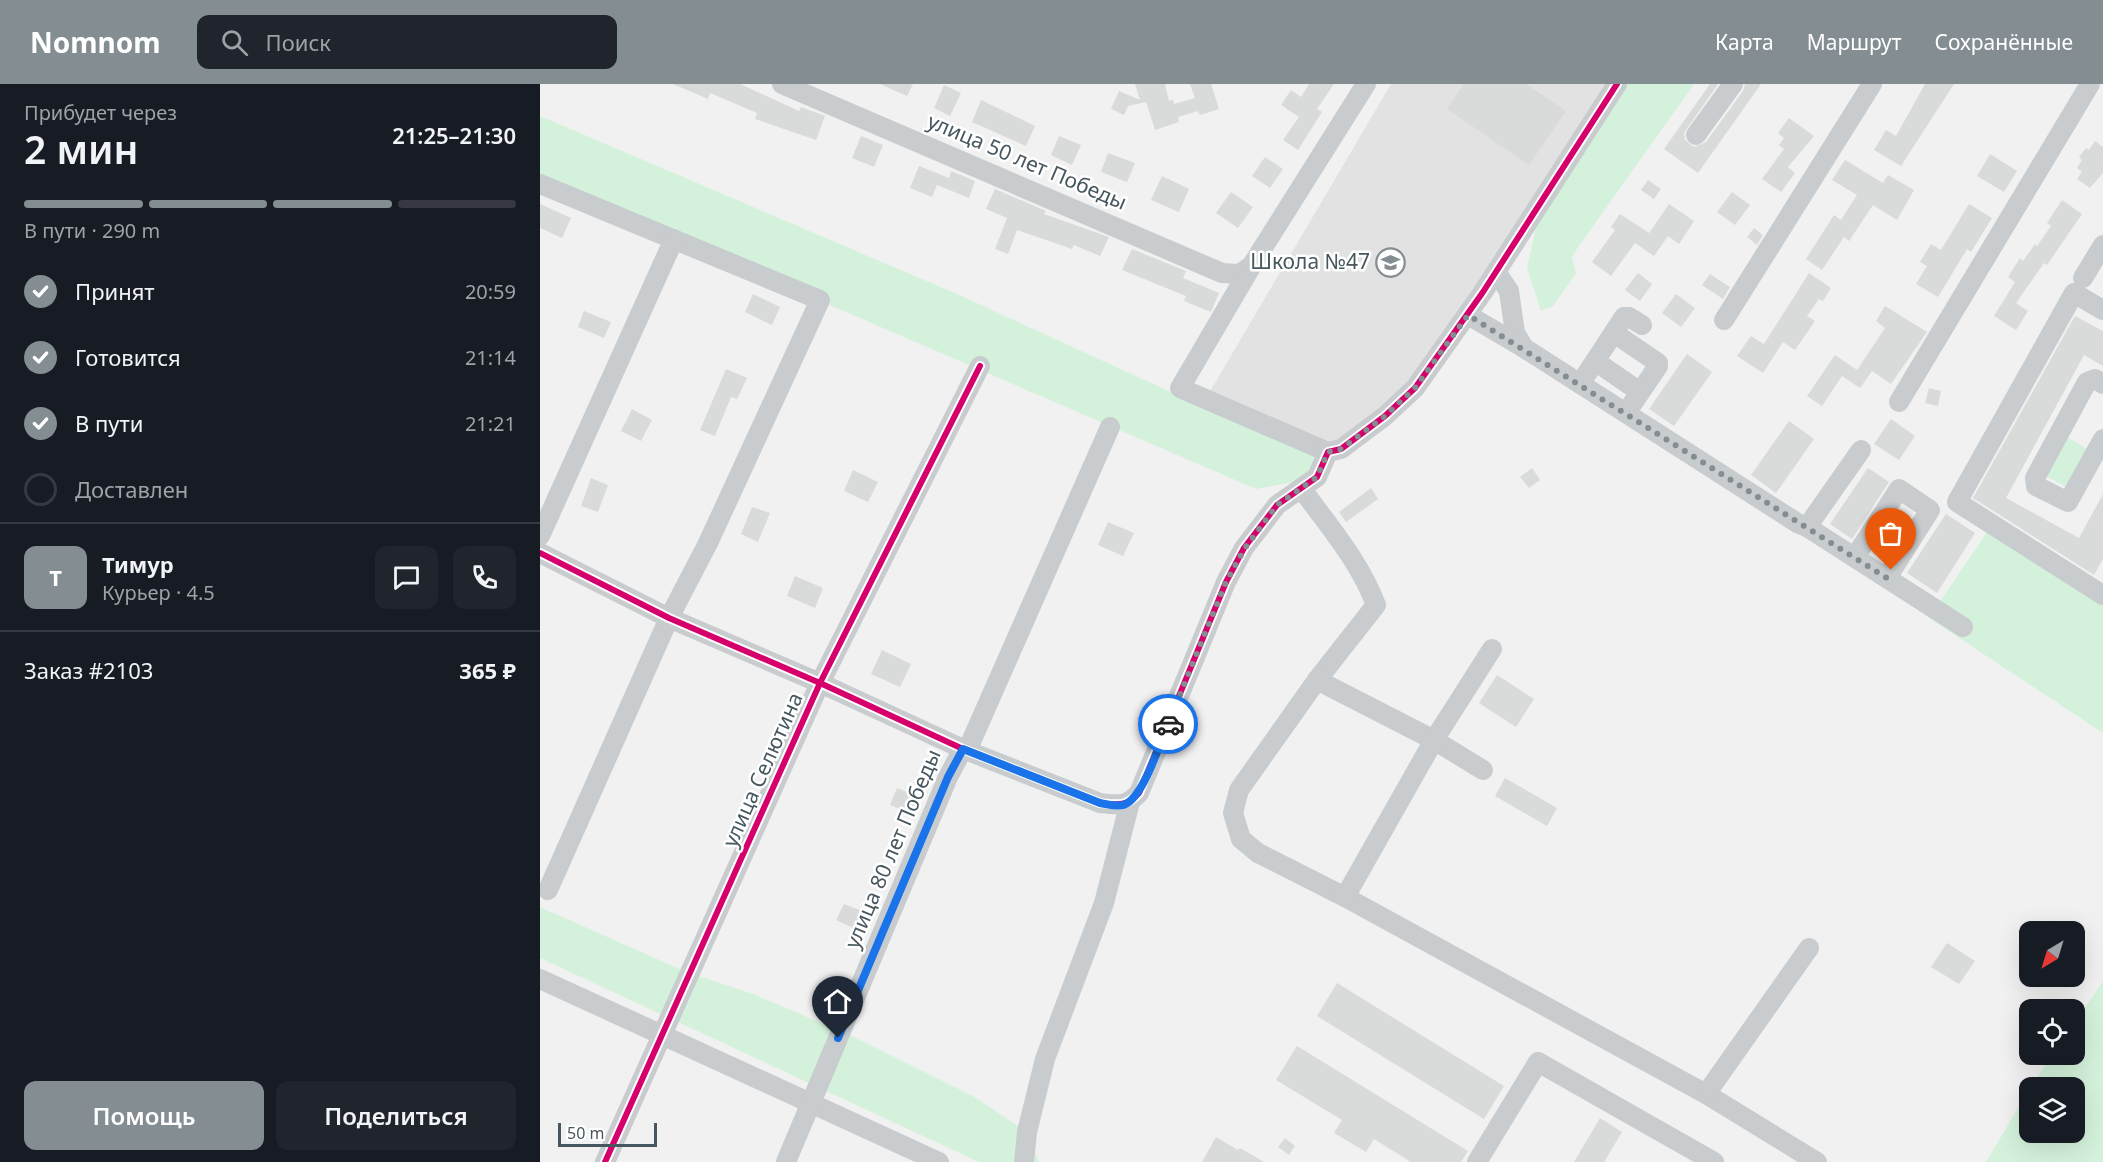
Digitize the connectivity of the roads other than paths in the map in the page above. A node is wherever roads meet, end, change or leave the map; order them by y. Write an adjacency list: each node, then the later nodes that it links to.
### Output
1 (1366, 84): 11 (street)
2 (1617, 84): 12 (street)
3 (1733, 84): 7 (street)
4 (1872, 84): 16 (street)
5 (2090, 84): 25 (street)
6 (791, 86): 11 (street, улица 50 лет Победы)
7 (1696, 135)
8 (540, 184): 9 (street)
9 (674, 239): 33 (street); 38 (street)
10 (2103, 245): 13 (street)
11 (1252, 265): 30 (street)
12 (1496, 272): 15 (street); 19 (street)
13 (2083, 278)
14 (2103, 310): 37 (street)
15 (1468, 315): 19 (street); 30 (street)
16 (1724, 320)
17 (1642, 326): 18 (street)
18 (1614, 333): 20 (street); 24 (street)
19 (1524, 348): 22 (street)
20 (1595, 361): 22 (street); 24 (street)
21 (980, 366): 42 (street, улица Селютина)
22 (1580, 384): 26 (street)
23 (2103, 384): 28 (street)
24 (1640, 392): 26 (street)
25 (1899, 402)
26 (1626, 413): 32 (street)
27 (1110, 427): 44 (street, улица 80 лет Победы)
28 (2103, 439)
29 (1861, 450): 32 (street)
30 (1328, 452): 31 (street)
31 (1301, 488): 41 (street); 46 (street)
32 (1807, 527): 35 (street)
33 (540, 536)
34 (540, 553): 38 (street)
35 (1855, 557): 36 (street); 36 (street)
36 (1887, 578): 39 (street)
37 (2103, 594)
38 (669, 618): 42 (street); 47 (street)
39 (1963, 627)
40 (1492, 649): 43 (street)
41 (1317, 680): 43 (street); 48 (street)
42 (820, 682): 44 (street); 51 (street, улица Селютина)
43 (1434, 740): 45 (street); 48 (street)
44 (963, 749): 46 (street); 53 (street, улица 80 лет Победы)
45 (1483, 770)
46 (1130, 802): 57 (street)
47 (548, 890)
48 (1345, 897): 52 (street)
49 (1809, 948): 52 (street)
50 (540, 979): 51 (street)
51 (662, 1035): 53 (street); 54 (street, улица Селютина)
52 (1706, 1094): 60 (street)
53 (811, 1103): 55 (street, улица 80 лет Победы); 56 (street)
54 (605, 1162)
55 (786, 1162)
56 (939, 1162)
57 (1024, 1162)
58 (1477, 1162): 59 (street)
59 (1714, 1162)
60 (1816, 1162)

